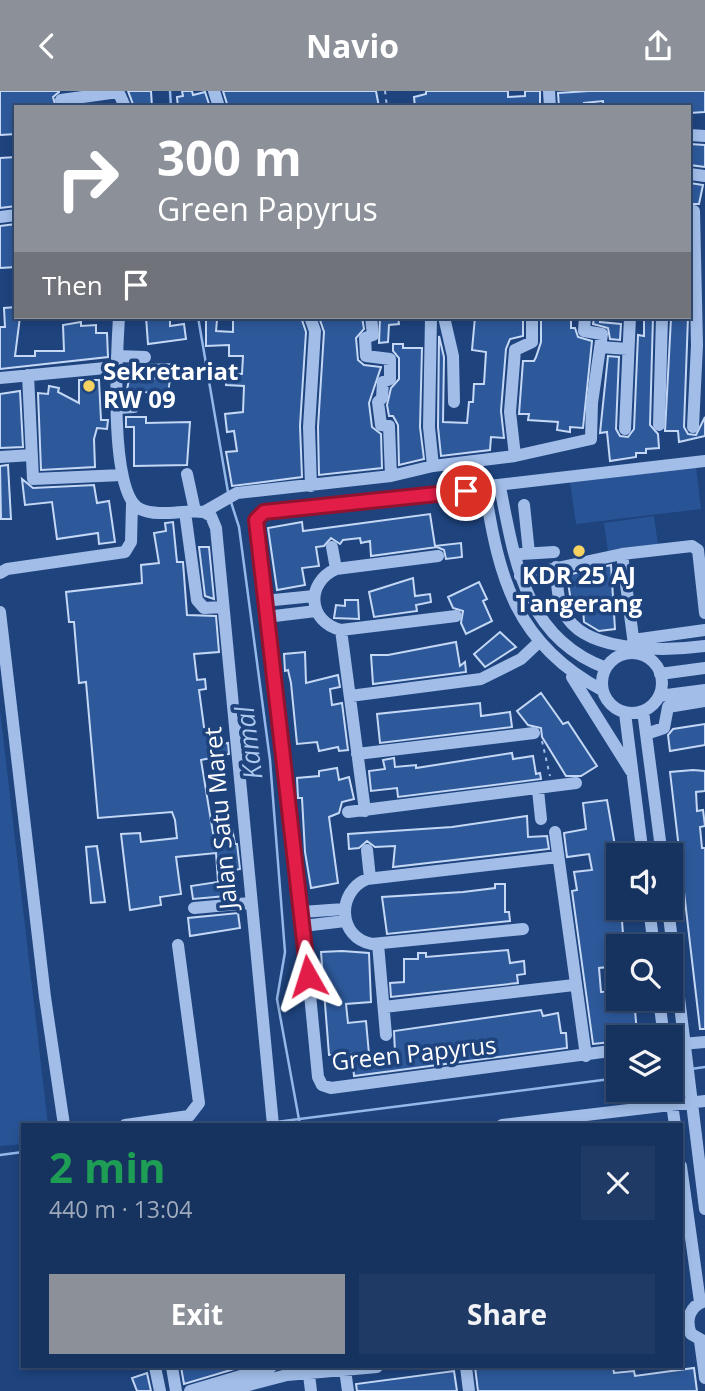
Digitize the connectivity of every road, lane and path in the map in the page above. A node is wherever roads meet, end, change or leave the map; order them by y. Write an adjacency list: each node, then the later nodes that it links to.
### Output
1 (118, 91): 2 (street)
2 (61, 100)
3 (696, 211): 4 (street)
4 (693, 297): 25 (street)
5 (119, 319): 17 (street)
6 (311, 319): 35 (street)
7 (371, 319): 34 (street)
8 (431, 319): 31 (street)
9 (444, 319): 21 (street)
10 (532, 319): 28 (street)
11 (585, 319): 14 (street)
12 (630, 319): 15 (street)
13 (662, 319): 24 (street)
14 (600, 347): 15 (street); 28 (street)
15 (628, 349): 26 (street)
16 (145, 357): 17 (street)
17 (116, 364): 18 (street); 19 (street); 23 (street)
18 (176, 369)
19 (28, 376): 20 (street); 27 (street)
20 (0, 378)
21 (454, 402)
22 (134, 407): 23 (street)
23 (118, 408): 33 (street)
24 (659, 425)
25 (693, 427)
26 (625, 429)
27 (32, 455): 29 (street); 33 (street)
28 (515, 456): 31 (street)
29 (0, 457)
30 (705, 461): 36 (street)
31 (433, 466): 34 (street)
32 (187, 474): 40 (street)
33 (122, 475): 38 (street)
34 (391, 476): 35 (street)
35 (311, 486): 40 (street)
36 (500, 487): 37 (street); 44 (street)
37 (485, 489): 52 (street, Green Papyrus); 61 (street)
38 (132, 504): 40 (street); 49 (street)
39 (524, 505): 43 (street)
40 (195, 511): 53 (street, Jalan Satu Maret); 53 (street)
41 (332, 547): 48 (street)
42 (554, 552): 43 (street)
43 (529, 553): 44 (street)
44 (514, 554): 50 (street)
45 (622, 554): 47 (street); 56 (street); 62 (street)
46 (438, 556): 48 (street)
47 (556, 567): 50 (street); 62 (street)
48 (336, 569): 51 (street)
49 (0, 573)
50 (520, 576): 65 (street)
51 (314, 596): 52 (street); 54 (street)
52 (264, 601): 58 (street, Green Papyrus)
53 (223, 607): 90 (street, Jalan Satu Maret)
54 (316, 611): 58 (street); 60 (street)
55 (0, 612): 112 (street)
56 (705, 613)
57 (456, 616): 60 (street)
58 (266, 617): 92 (street, Green Papyrus)
59 (705, 629): 62 (street)
60 (341, 630): 70 (street)
61 (536, 639): 64 (street); 70 (street)
62 (634, 643): 63 (street)
63 (705, 646)
64 (565, 668): 69 (street); 78 (street)
65 (606, 668): 67 (street); 69 (street)
66 (705, 668): 67 (street)
67 (660, 674): 71 (street)
68 (705, 689): 71 (street)
69 (602, 690): 74 (street)
70 (350, 696): 77 (street)
71 (659, 696): 73 (street)
72 (705, 701): 76 (street)
73 (643, 711): 74 (street); 76 (street)
74 (625, 713): 78 (street)
75 (534, 733): 77 (street); 80 (path)
76 (646, 734): 86 (street)
77 (358, 754): 81 (street)
78 (635, 777): 85 (street)
79 (576, 783): 80 (street)
80 (545, 789): 81 (street); 83 (street)
81 (365, 811): 82 (street)
82 (348, 812)
83 (541, 819)
84 (555, 832): 88 (street)
85 (642, 843)
86 (660, 843)
87 (367, 850): 89 (street)
88 (558, 857): 89 (street); 99 (street)
89 (370, 878): 93 (street)
90 (250, 903): 91 (street); 114 (street, Jalan Satu Maret)
91 (194, 908)
92 (302, 912): 93 (street); 95 (street, Green Papyrus)
93 (345, 915): 95 (street); 98 (street)
94 (670, 920): 104 (street)
95 (303, 926): 106 (street, Green Papyrus)
96 (523, 929): 98 (street)
97 (178, 944): 113 (street)
98 (378, 944): 100 (street, Green Papyrus)
99 (574, 985): 100 (street, Green Papyrus); 106 (street)
100 (384, 1007): 101 (street, Green Papyrus)
101 (386, 1035)
102 (705, 1042): 104 (street)
103 (683, 1044): 104 (street)
104 (686, 1044): 109 (street)
105 (606, 1052): 106 (street, Green Papyrus)
106 (586, 1056)
107 (705, 1101): 109 (street)
108 (672, 1102): 110 (street)
109 (691, 1103): 110 (street); 118 (street)
110 (672, 1105): 111 (street); 116 (street)
111 (602, 1119): 115 (street)
112 (64, 1123)
113 (139, 1123)
114 (273, 1123)
115 (536, 1123)
116 (675, 1123)
117 (683, 1178): 119 (street)
118 (705, 1209)
119 (703, 1301): 120 (street)
120 (684, 1321): 121 (street)
121 (694, 1338): 129 (street)
122 (155, 1368): 130 (street)
123 (172, 1368): 131 (street)
124 (268, 1368): 132 (street)
125 (366, 1368): 127 (street)
126 (466, 1368): 136 (street)
127 (345, 1370): 128 (street); 135 (street)
128 (309, 1375): 133 (street); 134 (street)
129 (705, 1378)
130 (160, 1391)
131 (176, 1391)
132 (190, 1391)
133 (206, 1391)
134 (226, 1391)
135 (348, 1391)
136 (469, 1391)

